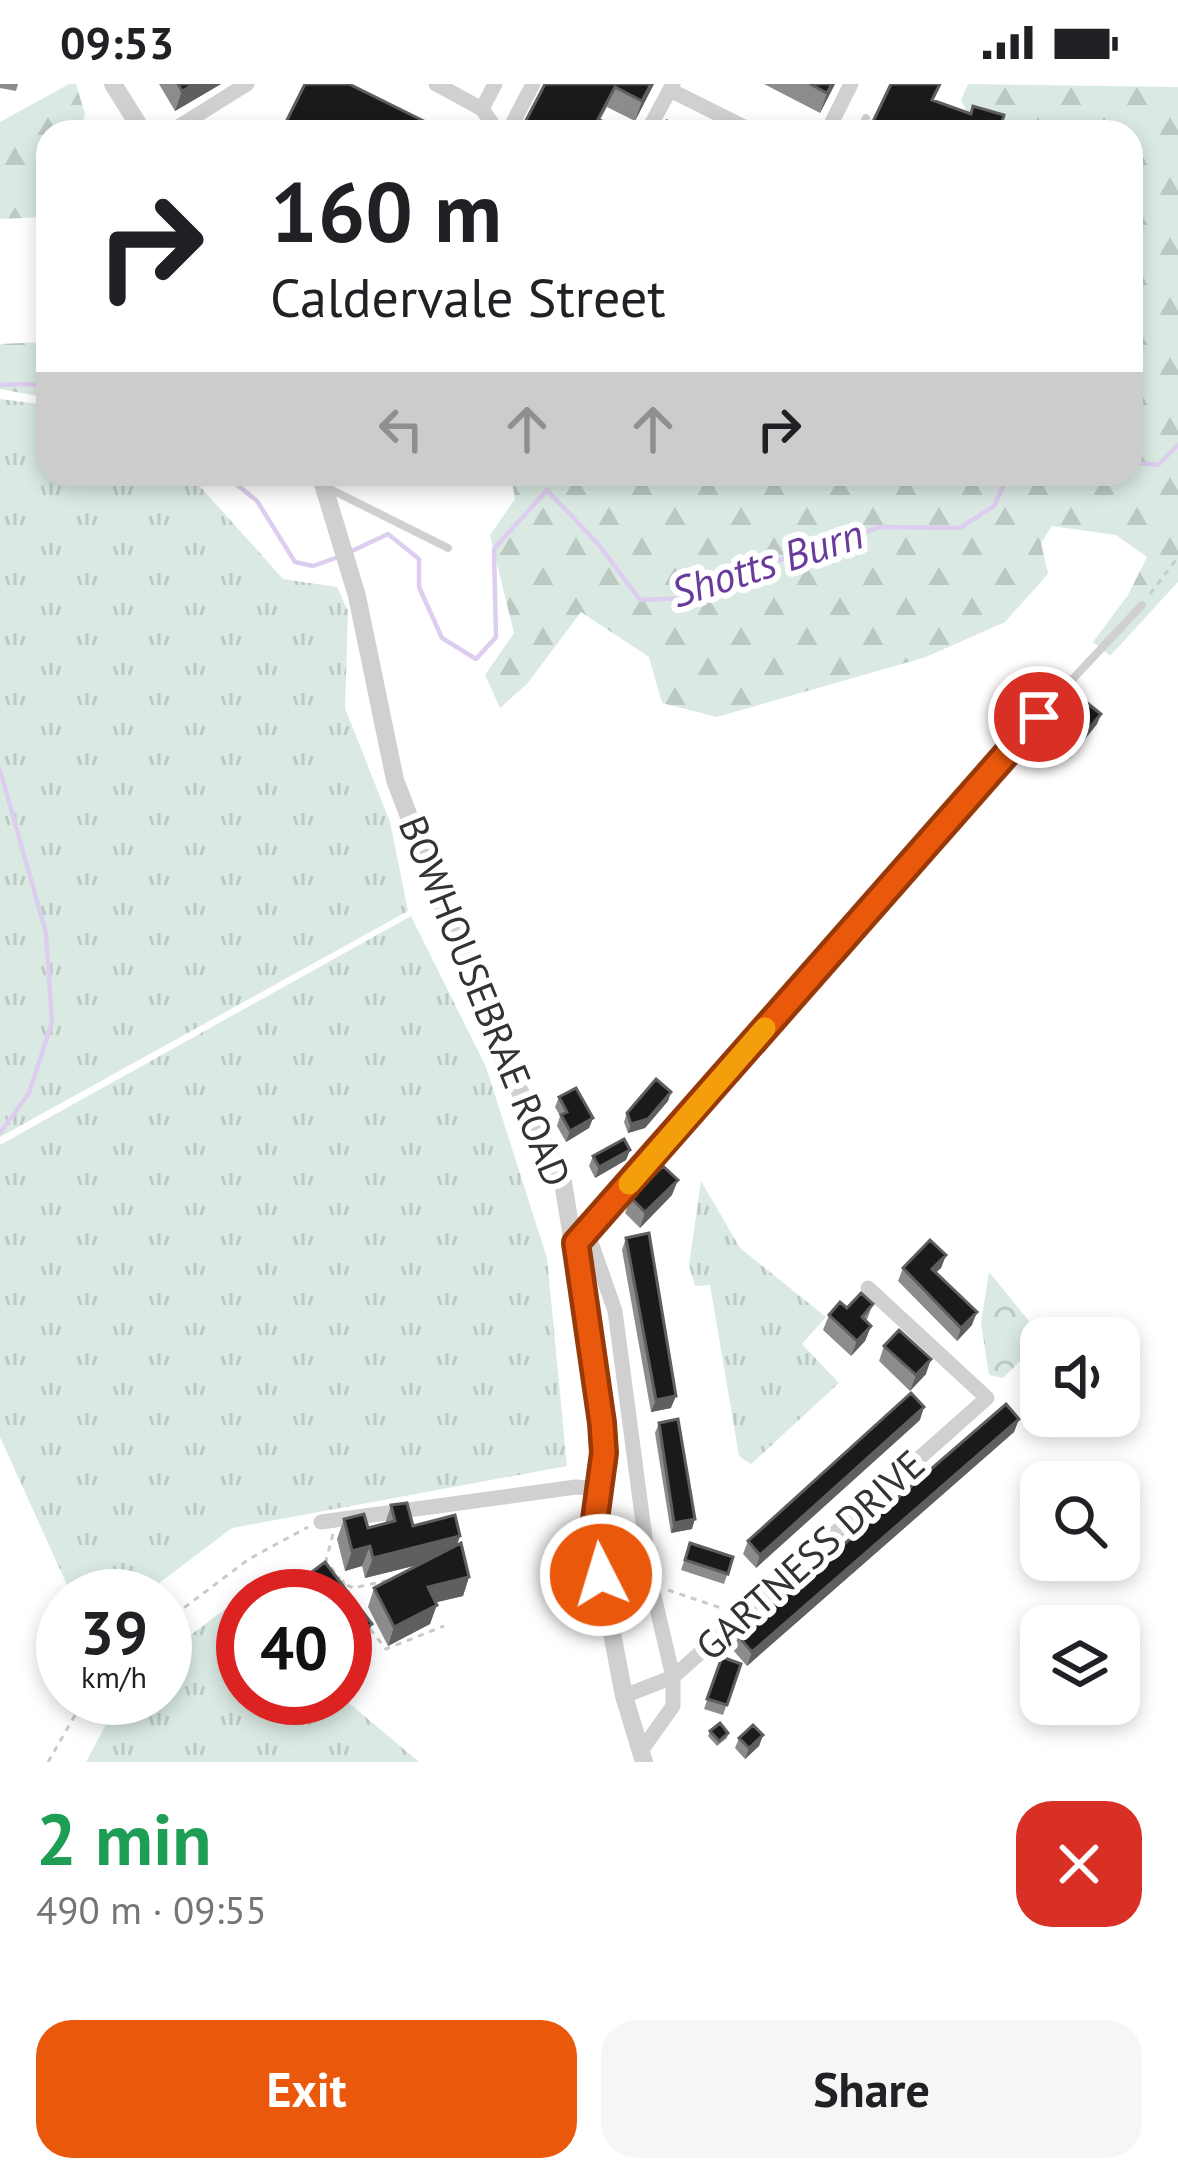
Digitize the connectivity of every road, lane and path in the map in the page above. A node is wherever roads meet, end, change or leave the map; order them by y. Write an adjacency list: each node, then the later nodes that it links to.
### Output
1 (112, 84): 9 (street)
2 (248, 84): 10 (street)
3 (436, 84): 8 (street)
4 (495, 84): 8 (street)
5 (533, 84): 12 (street)
6 (851, 84): 15 (street)
7 (671, 87): 13 (street); 14 (street)
8 (482, 109): 11 (street)
9 (135, 120)
10 (190, 120)
11 (490, 120)
12 (514, 120)
13 (653, 120)
14 (732, 120)
15 (833, 120)
16 (324, 486): 22 (street, BOWHOUSEBRAE ROAD)
17 (333, 486): 18 (lane)
18 (448, 548)
19 (1178, 557): 20 (path)
20 (1142, 605): 21 (lane)
21 (1069, 683): 22 (street)
22 (581, 1237): 24 (street, BOWHOUSEBRAE ROAD); 29 (street)
23 (868, 1288): 32 (street, GARTNESS DRIVE)
24 (598, 1489): 25 (street); 36 (street, BOWHOUSEBRAE ROAD)
25 (344, 1518): 26 (street); 27 (path)
26 (321, 1522): 31 (path)
27 (333, 1569)
28 (391, 1580): 30 (path)
29 (651, 1583): 32 (path); 35 (street)
30 (372, 1584)
31 (192, 1602)
32 (740, 1615): 35 (street, GARTNESS DRIVE)
33 (444, 1627): 34 (path)
34 (372, 1629)
35 (673, 1677): 36 (street, GARTNESS DRIVE); 38 (street)
36 (624, 1696): 38 (street, BOWHOUSEBRAE ROAD)
37 (70, 1725): 39 (path)
38 (643, 1757)
39 (49, 1762)

